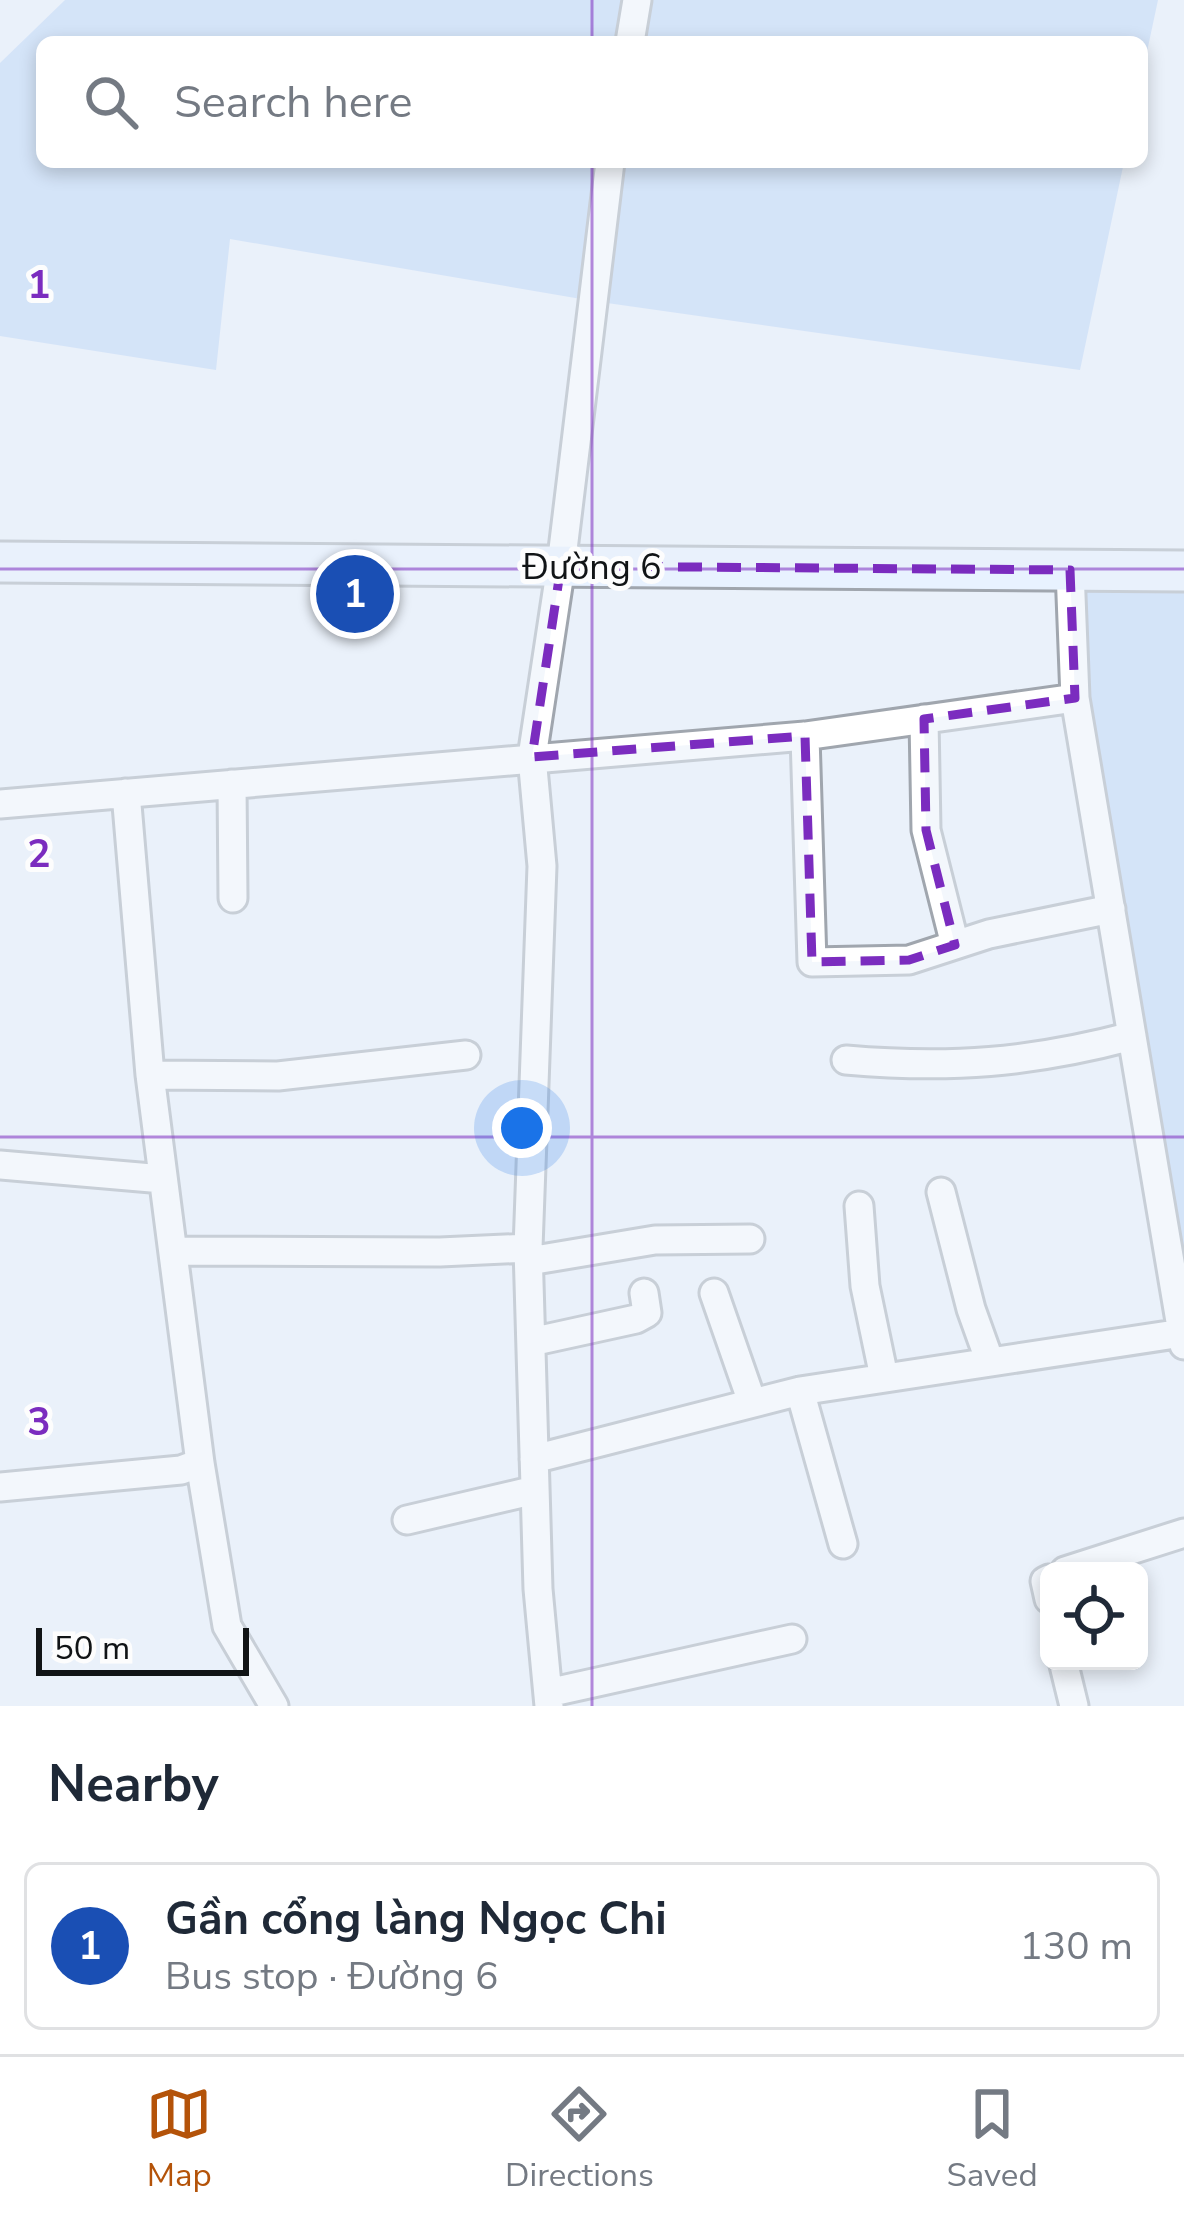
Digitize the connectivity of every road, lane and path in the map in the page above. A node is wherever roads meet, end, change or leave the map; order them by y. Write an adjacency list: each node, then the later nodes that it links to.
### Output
1 (638, 0): 2 (street)
2 (631, 36)
3 (609, 168): 5 (street)
4 (0, 562): 5 (main road, Đường 6)
5 (561, 566): 6 (main road, Đường 6); 11 (street)
6 (1070, 570): 7 (main road, Đường 6); 8 (street)
7 (1184, 571)
8 (1075, 698): 9 (street); 16 (street)
9 (924, 719): 10 (street); 17 (street)
10 (805, 736): 11 (street); 17 (street)
11 (532, 757): 12 (street); 28 (street)
12 (232, 784): 13 (street); 15 (street)
13 (127, 793): 14 (street); 21 (street)
14 (0, 804)
15 (233, 898)
16 (1111, 909): 17 (street); 18 (street)
17 (955, 945)
18 (1132, 1036): 20 (street); 31 (street)
19 (466, 1055): 21 (street)
20 (846, 1060)
21 (150, 1076): 23 (street)
22 (0, 1165): 23 (street)
23 (163, 1179): 27 (street)
24 (941, 1192): 33 (street)
25 (859, 1205): 34 (street)
26 (750, 1239): 28 (street)
27 (172, 1251): 28 (street); 38 (street)
28 (528, 1254): 32 (street)
29 (644, 1293): 32 (street)
30 (714, 1293): 36 (street)
31 (1183, 1339): 33 (street)
32 (531, 1342): 37 (street)
33 (990, 1362): 34 (street)
34 (884, 1377): 35 (street)
35 (800, 1391): 36 (street); 43 (street)
36 (752, 1402): 37 (street)
37 (534, 1459): 40 (street)
38 (200, 1463): 39 (street); 48 (street)
39 (0, 1486)
40 (535, 1490): 41 (street); 47 (street)
41 (407, 1520)
42 (1184, 1533): 44 (street)
43 (843, 1544)
44 (1093, 1562)
45 (792, 1639): 47 (street)
46 (1065, 1670): 49 (street)
47 (549, 1700)
48 (274, 1706)
49 (1074, 1706)

